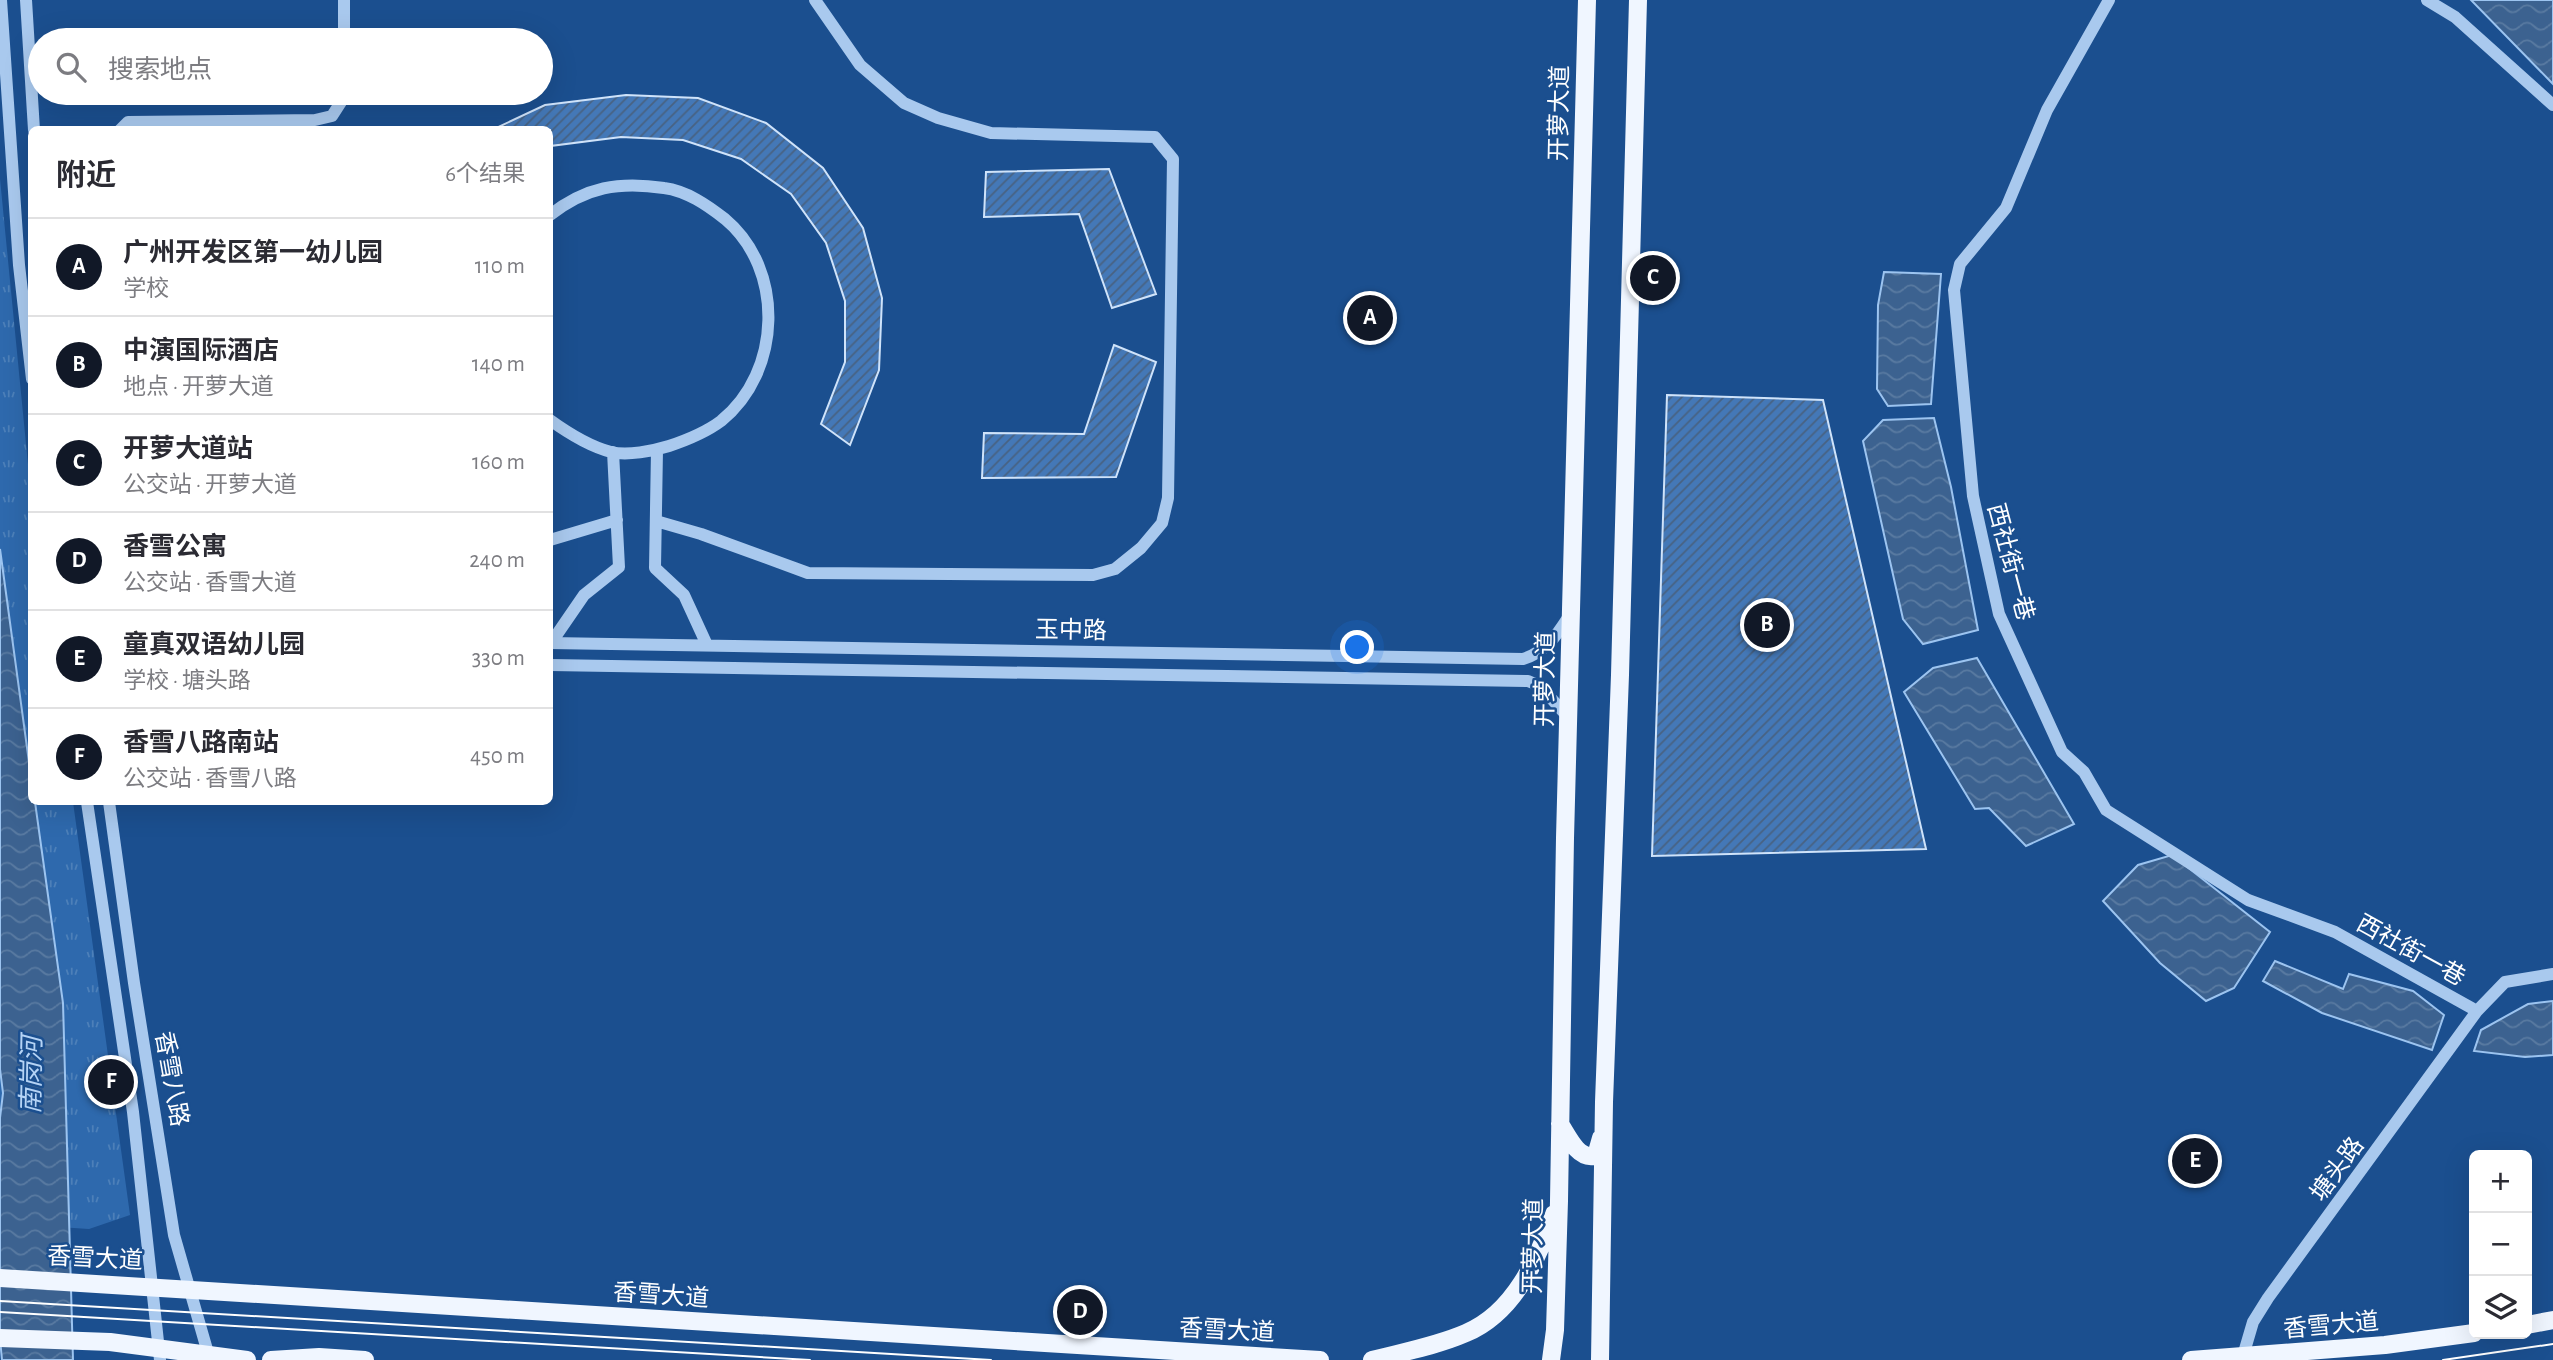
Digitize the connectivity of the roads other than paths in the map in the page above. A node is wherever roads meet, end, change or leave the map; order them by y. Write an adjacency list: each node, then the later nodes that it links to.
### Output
1 (1, 0): 17 (street)
2 (26, 0): 10 (street)
3 (344, 0): 9 (street)
4 (815, 0): 22 (street)
5 (1587, 0): 24 (main road, 开萝大道)
6 (1638, 0): 35 (main road)
7 (2109, 0): 33 (street, 西社街一巷)
8 (2427, 0): 13 (street)
9 (344, 28)
10 (28, 32)
11 (32, 105): 14 (street)
12 (339, 105): 15 (street)
13 (2553, 105)
14 (34, 126)
15 (124, 126)
16 (553, 213): 19 (street)
17 (28, 344)
18 (553, 423): 20 (street)
19 (657, 450): 20 (street); 22 (street)
20 (613, 452): 21 (street)
21 (617, 520): 23 (street); 25 (street)
22 (656, 521): 27 (street)
23 (553, 539)
24 (1571, 613): 27 (street, 玉中路); 29 (main road, 开萝大道)
25 (553, 639)
26 (553, 643): 27 (street, 玉中路)
27 (707, 645)
28 (553, 666): 29 (street, 玉中路)
29 (1569, 717): 34 (main road, 开萝大道)
30 (87, 805): 38 (street, 香雪八路)
31 (109, 805): 39 (street, 香雪八路)
32 (2553, 974): 33 (street, 塘头路)
33 (2477, 1011): 45 (street, 塘头路)
34 (1560, 1124): 35 (main road); 36 (main road, 开萝大道)
35 (1603, 1129): 53 (main road)
36 (1559, 1201): 51 (main road); 52 (main road, 开萝大道)
37 (0, 1278): 38 (main road, 香雪大道)
38 (152, 1286): 39 (main road, 香雪大道); 44 (street, 香雪八路)
39 (188, 1288): 46 (street, 香雪八路); 50 (main road, 香雪大道)
40 (2553, 1320): 41 (main road)
41 (2532, 1324)
42 (2469, 1335): 45 (main road, 香雪大道)
43 (0, 1338): 44 (main road)
44 (159, 1355): 46 (main road)
45 (2243, 1356): 54 (main road, 香雪大道)
46 (209, 1358): 47 (main road)
47 (247, 1360)
48 (271, 1360): 49 (main road)
49 (365, 1360)
50 (1320, 1360)
51 (1372, 1360)
52 (1551, 1360)
53 (1600, 1360)
54 (2191, 1360)

